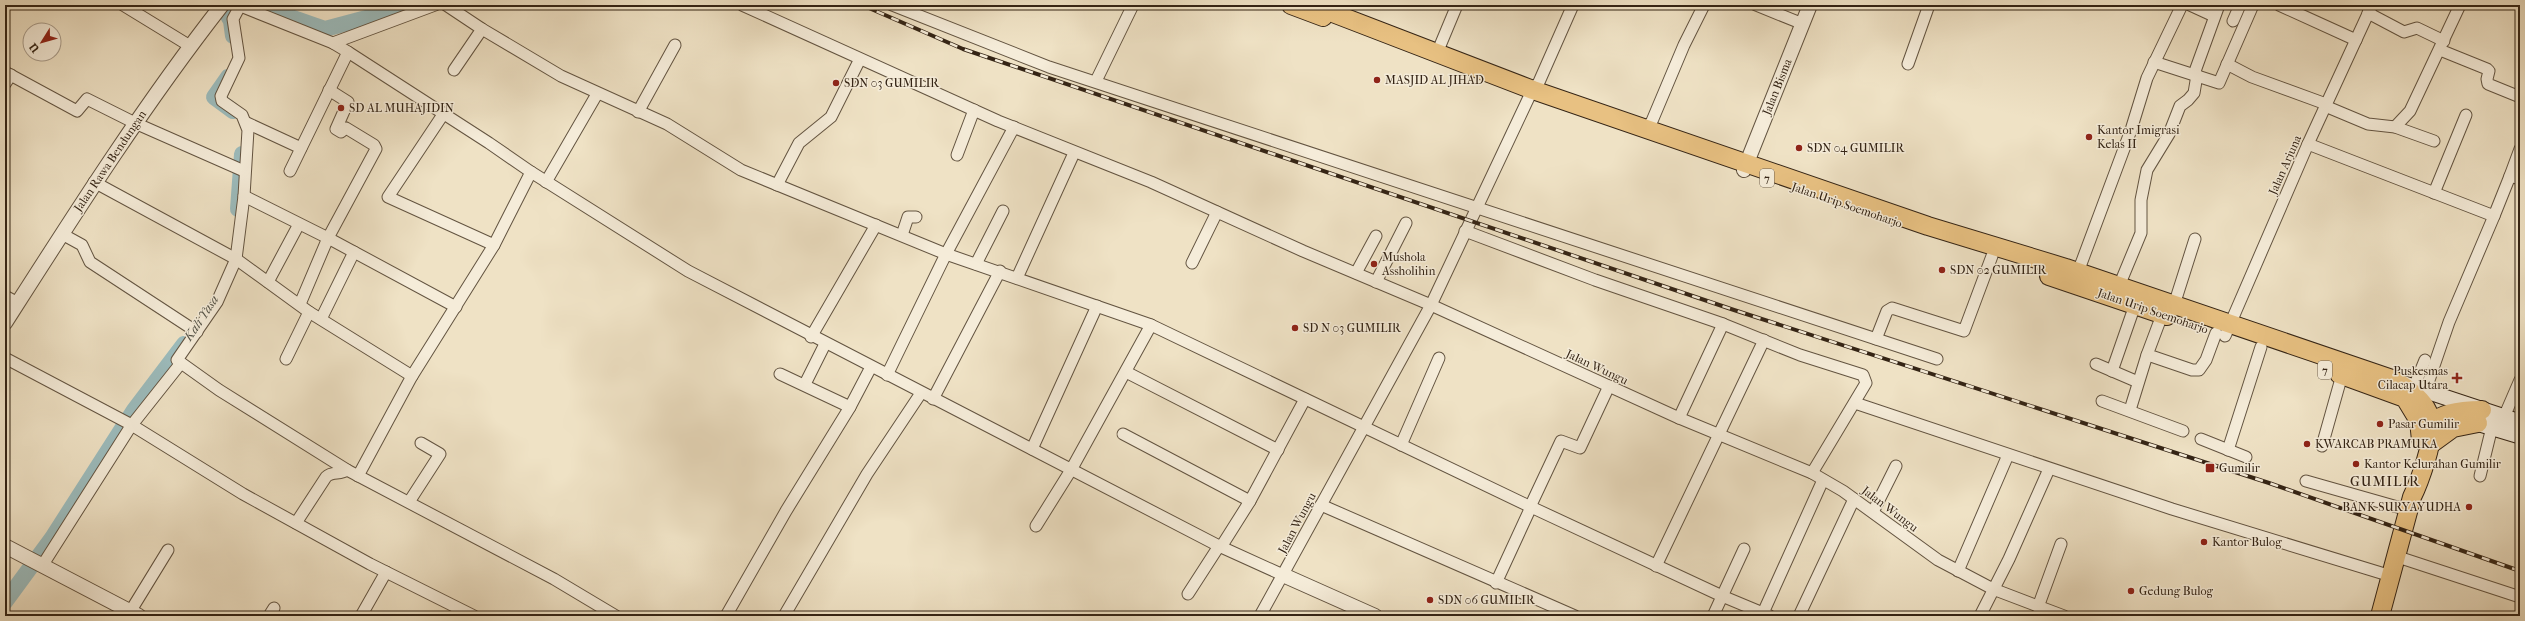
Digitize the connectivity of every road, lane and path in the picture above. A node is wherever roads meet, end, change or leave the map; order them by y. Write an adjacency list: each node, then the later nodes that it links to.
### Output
1 (123, 5): 33 (street)
2 (222, 5): 33 (street, Jalan Rawa Bendungan)
3 (239, 5): 30 (street); 54 (street)
4 (435, 5): 30 (street)
5 (446, 5): 28 (street)
6 (742, 5): 36 (street)
7 (892, 5): 43 (street)
8 (1134, 5): 43 (street)
9 (1291, 5): 45 (highway, Jalan Urip Soemoharjo / 7)
10 (1457, 5): 35 (street)
11 (1573, 5): 45 (street)
12 (1704, 5): 57 (street)
13 (1756, 5): 27 (street)
14 (1810, 5): 27 (street, Jalan Bisma)
15 (1929, 5): 38 (street)
16 (2182, 5): 37 (street)
17 (2190, 5): 25 (street)
18 (2219, 5): 25 (street)
19 (2240, 5): 26 (street)
20 (2253, 5): 39 (street)
21 (2278, 5): 29 (street)
22 (2460, 5): 32 (street)
23 (1324, 7): 35 (highway, Jalan Urip Soemoharjo / 7)
24 (2370, 9): 29 (street, Jalan Arjuna); 32 (street)
25 (2214, 16): 41 (street)
26 (2233, 21)
27 (1803, 24): 64 (street, Jalan Bisma)
28 (482, 29): 40 (street); 46 (street)
29 (2356, 40): 48 (street, Jalan Arjuna)
30 (333, 43): 34 (street)
31 (675, 44): 50 (street)
32 (2442, 45): 47 (street); 56 (street)
33 (190, 46): 53 (street, Jalan Rawa Bendungan)
34 (348, 52): 44 (street); 51 (street)
35 (1437, 53): 45 (highway, Jalan Urip Soemoharjo / 7)
36 (860, 59): 49 (street); 71 (street)
37 (2154, 62): 41 (street); 96 (street)
38 (1908, 64)
39 (2227, 64): 41 (street); 48 (street)
40 (454, 70)
41 (2196, 74): 101 (street)
42 (7, 77): 53 (street)
43 (1096, 82): 74 (street)
44 (329, 90): 60 (street); 86 (street)
45 (1531, 93): 57 (highway, Jalan Urip Soemoharjo / 7); 64 (highway, Jalan Urip Soemoharjo / 7); 74 (street)
46 (595, 97): 50 (street); 70 (street)
47 (2520, 97)
48 (2326, 105): 56 (street); 59 (street, Jalan Arjuna)
49 (974, 110): 55 (street); 63 (street)
50 (638, 112): 71 (street)
51 (444, 113): 67 (street); 88 (street)
52 (2466, 115): 72 (street)
53 (135, 123): 65 (street); 69 (street, Jalan Rawa Bendungan)
54 (247, 123): 60 (street); 65 (street)
55 (1014, 127): 62 (street); 90 (street)
56 (2395, 127): 58 (street)
57 (1646, 129): 64 (highway, Jalan Urip Soemoharjo / 7)
58 (2434, 141)
59 (2308, 144): 72 (street); 116 (street, Jalan Arjuna)
60 (301, 148): 66 (street)
61 (2520, 149): 68 (street)
62 (1074, 153): 76 (street); 98 (street)
63 (956, 155)
64 (1745, 166): 91 (highway, Jalan Urip Soemoharjo / 7); 96 (highway, Jalan Urip Soemoharjo / 7)
65 (240, 169): 73 (street)
66 (290, 171)
67 (530, 172): 70 (street); 88 (street)
68 (2515, 177): 77 (street)
69 (94, 182): 83 (street, Jalan Rawa Bendungan); 92 (street)
70 (546, 182): 117 (street)
71 (777, 185): 81 (street)
72 (2434, 193): 77 (street)
73 (244, 196): 80 (street); 92 (street)
74 (1476, 207): 82 (street); 118 (street)
75 (1004, 211): 93 (street)
76 (1217, 212): 94 (street); 97 (street)
77 (2494, 216): 147 (street)
78 (916, 217): 84 (street)
79 (1406, 223): 100 (street)
80 (299, 224): 86 (street); 99 (street)
81 (876, 225): 84 (street); 117 (street)
82 (1465, 231): 105 (street); 113 (street)
83 (62, 234): 103 (street, Jalan Rawa Bendungan); 115 (street)
84 (902, 235): 90 (street)
85 (1376, 236): 97 (street)
86 (328, 238): 89 (street); 104 (street)
87 (2196, 239): 109 (street)
88 (494, 245): 108 (street)
89 (354, 252): 108 (street); 111 (street)
90 (946, 254): 93 (street); 134 (street)
91 (1992, 256): 106 (highway, Jalan Urip Soemoharjo / 7); 118 (street)
92 (232, 257): 99 (street); 115 (street)
93 (976, 264): 95 (street)
94 (1192, 264)
95 (1000, 271): 98 (street); 143 (street)
96 (2078, 272): 101 (highway, Jalan Urip Soemoharjo / 7)
97 (1356, 274): 100 (street)
98 (1017, 278): 107 (street)
99 (268, 282): 104 (street)
100 (1376, 282): 105 (street)
101 (2120, 286): 109 (highway, Jalan Urip Soemoharjo / 7)
102 (5, 296): 103 (street)
103 (18, 303): 112 (street, Jalan Rawa Bendungan)
104 (300, 304): 110 (street)
105 (1431, 305): 141 (street, Jalan Wungu); 155 (street, Jalan Wungu)
106 (2135, 305): 109 (highway, Jalan Urip Soemoharjo / 7); 131 (street)
107 (1097, 306): 114 (street); 165 (street)
108 (456, 307): 136 (street)
109 (2168, 310): 116 (highway, Jalan Urip Soemoharjo / 7); 122 (street)
110 (309, 312): 111 (street); 126 (street)
111 (321, 319): 136 (street)
112 (5, 323)
113 (1723, 324): 119 (street); 151 (street)
114 (1151, 325): 132 (street); 144 (street)
115 (195, 331): 128 (street)
116 (2224, 331): 121 (highway, Jalan Urip Soemoharjo / 7); 122 (street, Jalan Arjuna); 137 (highway, Jalan Urip Soemoharjo / 7)
117 (811, 337): 120 (street)
118 (1876, 339): 125 (street)
119 (1764, 340): 146 (street); 158 (street)
120 (825, 344): 130 (street); 140 (street)
121 (2261, 347): 135 (highway, Jalan Urip Soemoharjo / 7); 167 (street)
122 (2147, 355): 139 (street)
123 (5, 358): 154 (street)
124 (1439, 358): 163 (street)
125 (1937, 358)
126 (286, 359)
127 (2425, 360): 147 (street)
128 (181, 363): 154 (street); 172 (street)
129 (2096, 364): 131 (street)
130 (871, 367): 134 (street); 148 (street)
131 (2112, 371): 139 (street)
132 (1126, 372): 166 (street); 173 (street)
133 (780, 374): 140 (street)
134 (887, 375): 142 (street)
135 (2342, 375): 147 (highway, Jalan Urip Soemoharjo / 7); 164 (street)
136 (412, 376): 175 (street)
137 (2392, 379): 147 (main road); 147 (highway, 7)
138 (2520, 380): 150 (street)
139 (2138, 382): 149 (street)
140 (805, 384): 148 (street)
141 (1608, 386): 151 (street, Jalan Wungu); 184 (street)
142 (922, 393): 143 (street); 212 (street)
143 (933, 399): 165 (street)
144 (1304, 399): 155 (street); 166 (street)
145 (2102, 401): 149 (street)
146 (1855, 403): 168 (street); 174 (street)
147 (2425, 404): 152 (main road); 152 (highway); 162 (highway, 7); 162 (highway, 7)
148 (850, 407): 211 (street)
149 (2130, 410): 156 (street)
150 (2504, 417): 152 (main road); 153 (main road)
151 (1679, 418): 158 (street, Jalan Wungu)
152 (2484, 420): 159 (main road); 162 (highway); 176 (street)
153 (2520, 422)
154 (128, 424): 186 (street); 194 (street)
155 (1364, 428): 163 (street); 183 (street, Jalan Wungu)
156 (2183, 431)
157 (1123, 434): 180 (street)
158 (1720, 435): 174 (street, Jalan Wungu); 195 (street)
159 (2520, 436)
160 (2201, 439): 167 (street)
161 (421, 443): 181 (street)
162 (2426, 444): 182 (highway, 7)
163 (1401, 445): 184 (street)
164 (2322, 446)
165 (1032, 449): 173 (street)
166 (1278, 450): 180 (street)
167 (2228, 450): 169 (street)
168 (2008, 455): 171 (street); 196 (street)
169 (2246, 457)
170 (1896, 466): 185 (street)
171 (2049, 469): 199 (street); 201 (street)
172 (347, 470): 175 (street); 186 (street)
173 (1071, 470): 187 (street); 190 (street)
174 (1812, 473): 177 (street, Jalan Wungu)
175 (358, 476): 181 (street)
176 (2480, 476)
177 (1823, 480): 179 (street, Jalan Wungu); 207 (street)
178 (2306, 481): 182 (street)
179 (1854, 499): 185 (street, Jalan Wungu); 217 (street)
180 (1250, 501): 190 (street)
181 (409, 502): 210 (street)
182 (2410, 504): 193 (highway, 7)
183 (1321, 505): 198 (street, Jalan Wungu); 200 (street)
184 (1531, 507): 195 (street); 200 (street)
185 (1873, 512): 196 (street, Jalan Wungu)
186 (296, 524): 197 (street)
187 (1036, 526)
188 (2061, 544): 205 (street)
189 (5, 546): 194 (street)
190 (1220, 546): 198 (street); 202 (street)
191 (1744, 549): 203 (street)
192 (168, 550): 206 (street)
193 (2398, 557): 199 (highway, 7); 204 (street)
194 (36, 563): 206 (street)
195 (1656, 566): 203 (street)
196 (1958, 571): 201 (street, Jalan Wungu)
197 (386, 572): 208 (street); 209 (street)
198 (1283, 575): 213 (street, Jalan Wungu); 214 (street)
199 (2392, 576): 220 (highway, 7)
200 (1496, 582): 215 (street)
201 (1993, 589): 205 (street, Jalan Wungu); 218 (street)
202 (1188, 594)
203 (1722, 596): 207 (street); 216 (street)
204 (2520, 597)
205 (2038, 607): 219 (street, Jalan Wungu)
206 (135, 614)
207 (1767, 614)
208 (361, 616)
209 (474, 616)
210 (616, 616)
211 (726, 616)
212 (784, 616)
213 (1260, 616)
214 (1375, 616)
215 (1575, 616)
216 (1713, 616)
217 (1799, 616)
218 (1980, 616)
219 (2064, 616)
220 (2380, 616)

